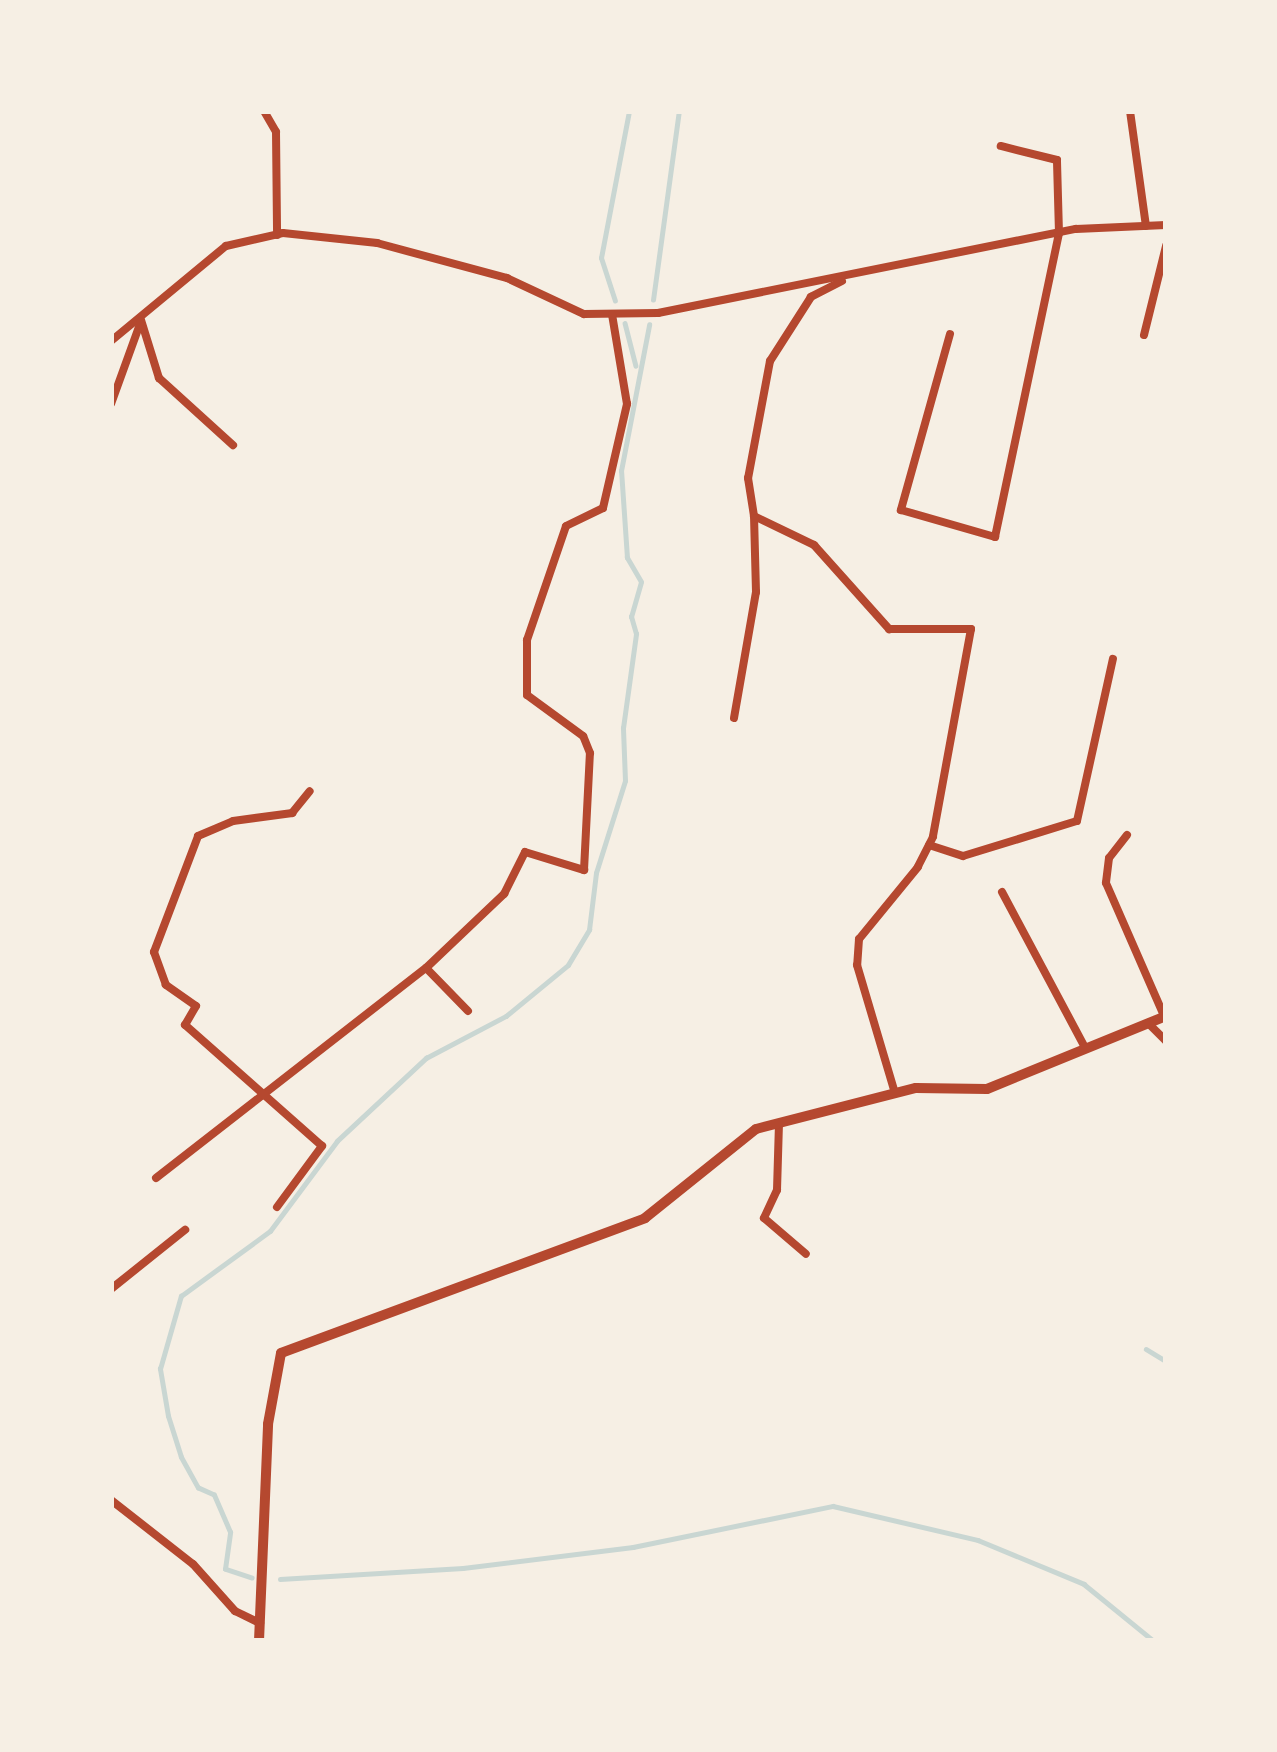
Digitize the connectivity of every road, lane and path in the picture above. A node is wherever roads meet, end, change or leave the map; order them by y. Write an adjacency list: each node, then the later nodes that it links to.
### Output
1 (264, 111): 7 (street)
2 (1130, 111): 5 (street)
3 (1001, 146): 6 (street)
4 (1166, 224): 5 (street)
5 (1146, 226): 6 (street)
6 (1059, 232): 9 (street); 12 (street)
7 (277, 235): 10 (street); 11 (street)
8 (1166, 246): 13 (street)
9 (854, 274): 10 (street); 17 (street)
10 (612, 314): 24 (street)
11 (141, 320): 14 (street); 15 (street); 16 (street)
12 (950, 334)
13 (1144, 335)
14 (111, 341)
15 (111, 404)
16 (232, 445)
17 (754, 516): 19 (street); 22 (street)
18 (1113, 659): 22 (street)
19 (734, 718)
20 (310, 791): 31 (street)
21 (1127, 835): 26 (street)
22 (929, 845): 30 (street)
23 (1002, 892): 29 (street)
24 (426, 968): 25 (street); 31 (street)
25 (468, 1011)
26 (1165, 1016): 27 (street)
27 (1148, 1023): 28 (street); 29 (street)
28 (1166, 1041)
29 (1086, 1049): 30 (street)
30 (895, 1093): 32 (street)
31 (272, 1094): 33 (street); 34 (street)
32 (779, 1121): 36 (street); 39 (street)
33 (156, 1178)
34 (277, 1207)
35 (185, 1231): 37 (street)
36 (806, 1254)
37 (111, 1289)
38 (111, 1501): 39 (street)
39 (261, 1624): 40 (street)
40 (260, 1641)

